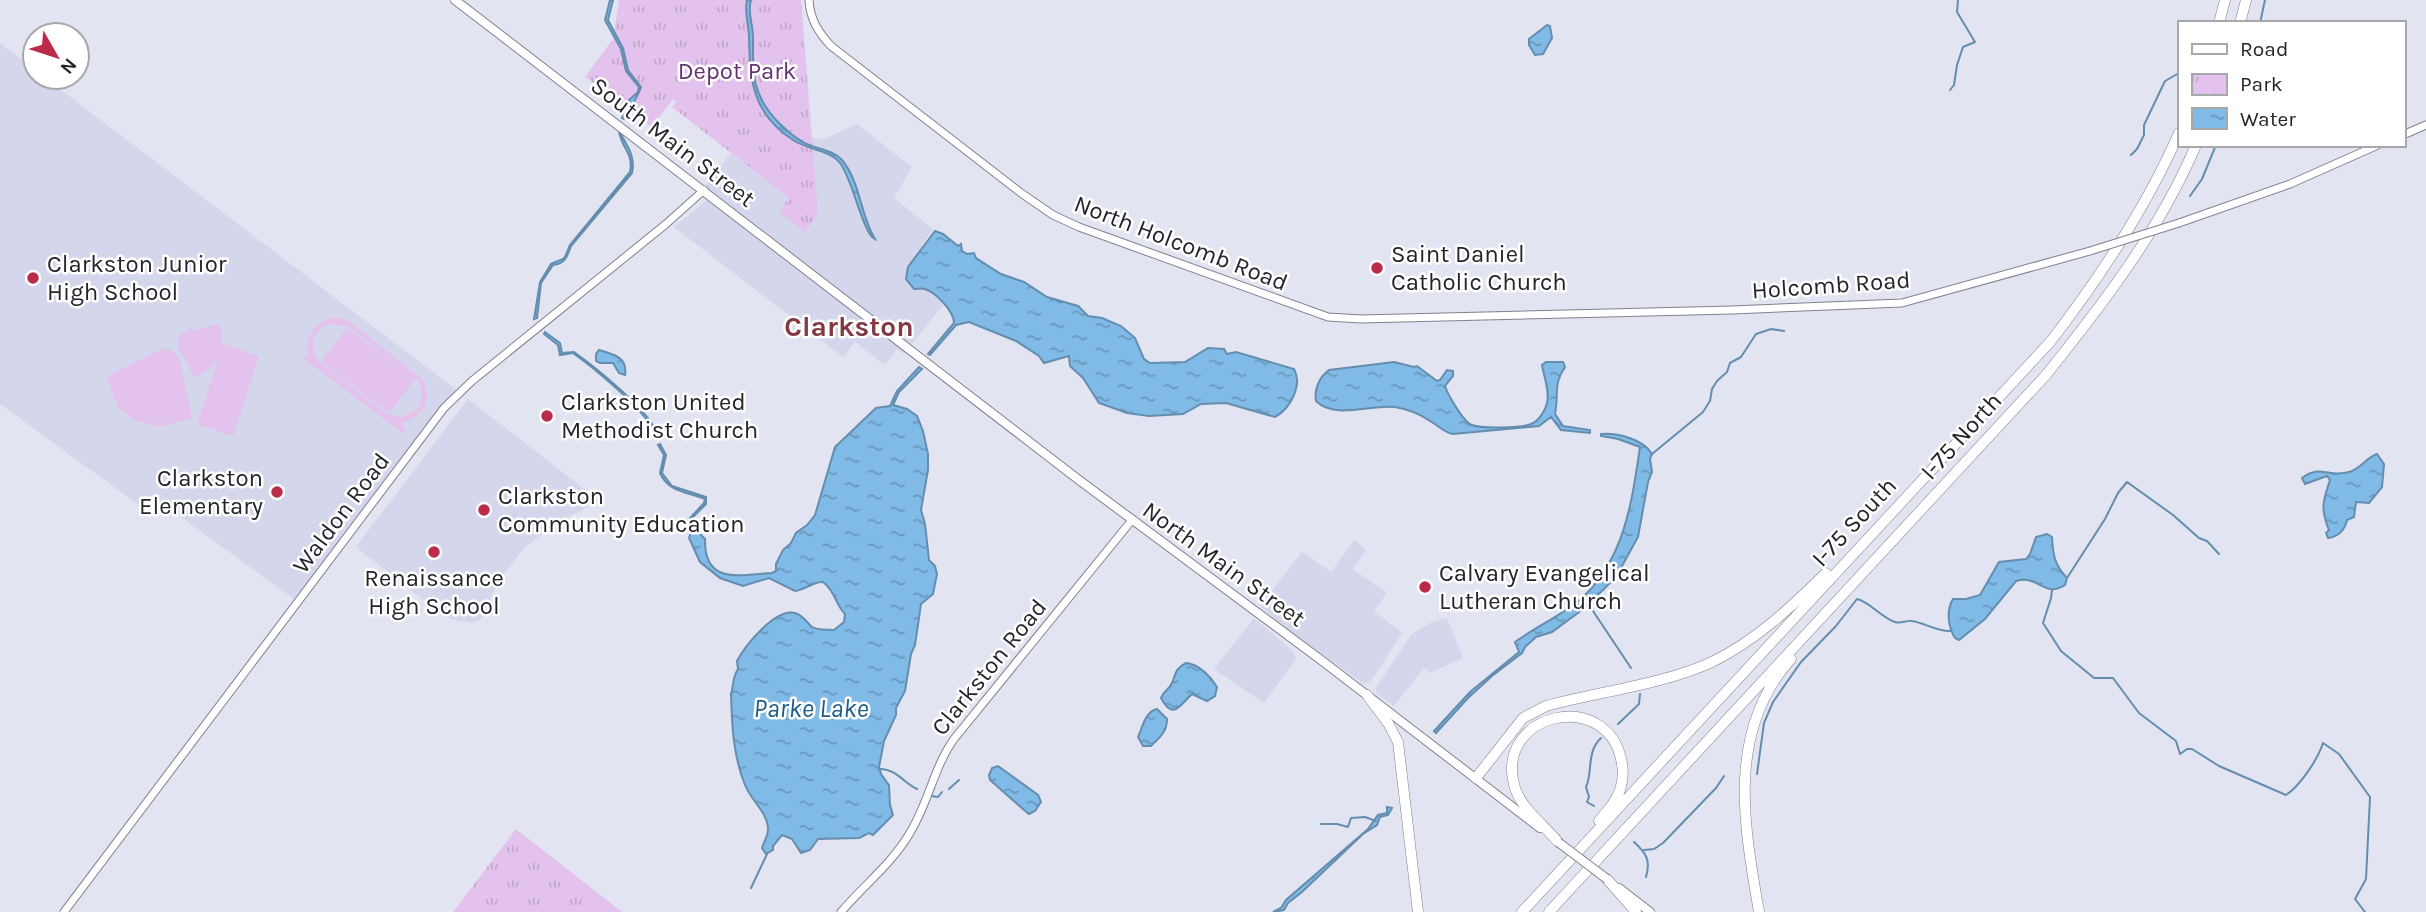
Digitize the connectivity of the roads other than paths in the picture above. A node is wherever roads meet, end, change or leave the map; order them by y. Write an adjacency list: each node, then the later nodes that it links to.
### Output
1 (455, 0): 12 (main road, South Main Street)
2 (809, 0): 14 (street, North Holcomb Road)
3 (2225, 0): 5 (highway)
4 (2246, 0): 6 (highway)
5 (2220, 21)
6 (2241, 21)
7 (2426, 125): 9 (street)
8 (2178, 134): 15 (highway, I-75 South)
9 (2405, 134)
10 (2195, 147): 17 (highway, I-75 North)
11 (2373, 147): 14 (street, Holcomb Road, bridge)
12 (704, 190): 13 (main road, South Main Street); 24 (street, Waldon Road)
13 (867, 316): 16 (main road, North Main Street)
14 (1387, 317)
15 (1890, 513): 19 (highway); 21 (highway, I-75 South)
16 (1132, 520): 18 (main road, North Main Street); 25 (street, Clarkston Road)
17 (1846, 593): 23 (highway, I-75 North); 32 (highway)
18 (1367, 695): 19 (main road, North Main Street); 26 (highway)
19 (1476, 778): 20 (main road, North Main Street)
20 (1558, 842): 21 (highway); 22 (main road, North Main Street, bridge)
21 (1585, 845): 27 (highway, I-75 South)
22 (1607, 879): 30 (highway); 31 (main road, North Main Street)
23 (1574, 886): 28 (highway, I-75 North); 29 (highway)
24 (64, 912)
25 (841, 912)
26 (1418, 912)
27 (1522, 912)
28 (1549, 912)
29 (1556, 912)
30 (1636, 912)
31 (1650, 912)
32 (1759, 912)

